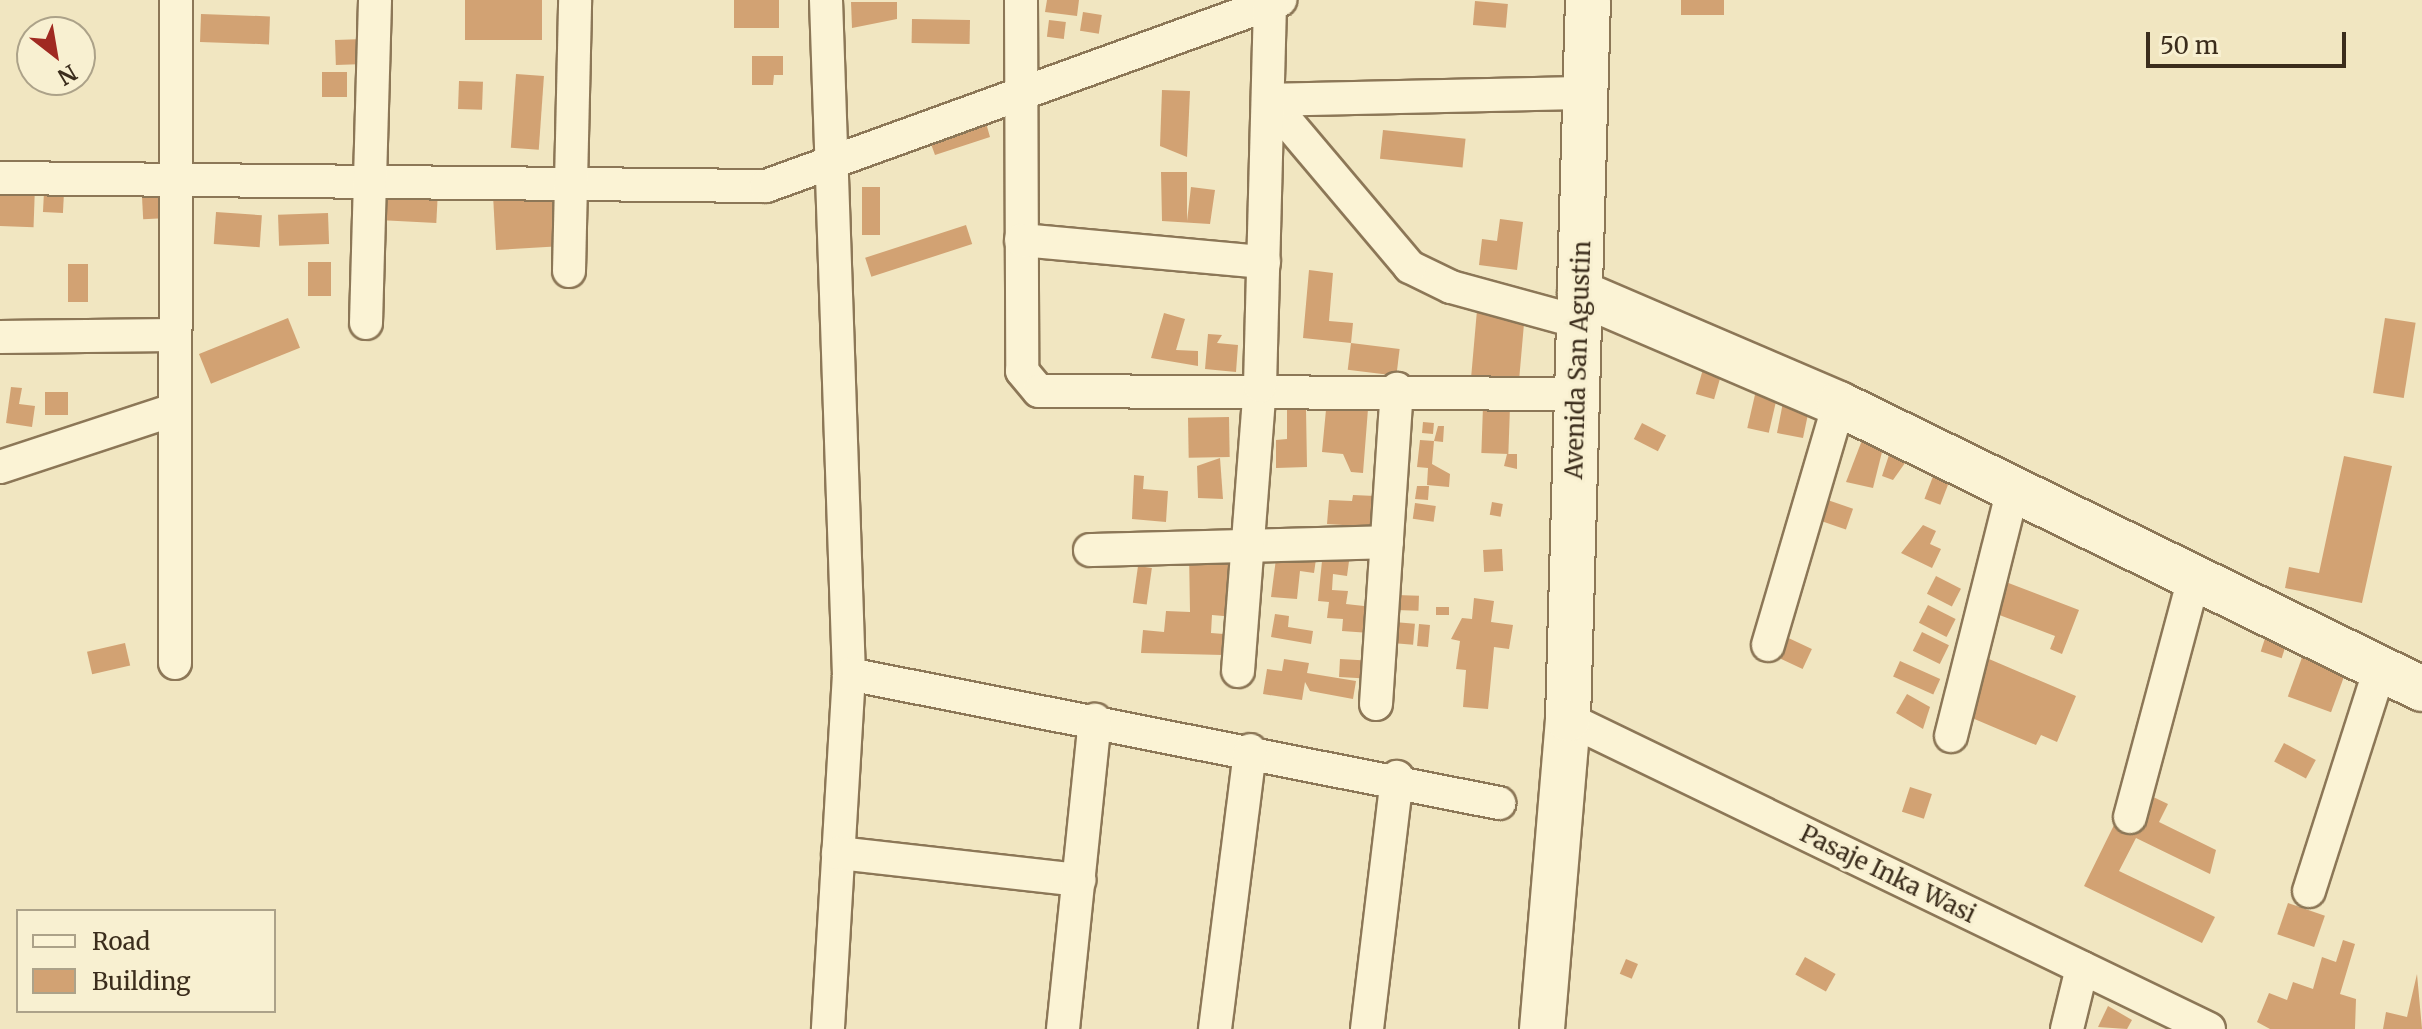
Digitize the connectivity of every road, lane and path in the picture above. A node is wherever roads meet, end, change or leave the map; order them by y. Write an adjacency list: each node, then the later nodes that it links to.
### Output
1 (176, 0): 13 (street)
2 (375, 0): 14 (street)
3 (575, 0): 15 (street)
4 (826, 0): 11 (street)
5 (1021, 0): 8 (street)
6 (1588, 0): 9 (street, Avenida San Agustin)
7 (1273, 1): 8 (street); 10 (street)
8 (1019, 93): 11 (street); 16 (street)
9 (1586, 93): 10 (street); 19 (street, Avenida San Agustin)
10 (1269, 100): 17 (street); 19 (street)
11 (830, 164): 15 (street); 38 (street)
12 (0, 178): 13 (street)
13 (177, 178): 14 (street); 21 (street)
14 (373, 182): 15 (street); 20 (street)
15 (576, 189): 18 (street)
16 (1021, 240): 17 (street); 23 (street)
17 (1264, 262): 23 (street)
18 (569, 271)
19 (1580, 308): 25 (street, Avenida San Agustin); 26 (street)
20 (366, 323)
21 (173, 335): 22 (street); 27 (street)
22 (0, 337)
23 (1260, 386): 24 (street); 31 (street)
24 (1397, 389): 25 (street); 30 (street)
25 (1577, 394): 41 (street, Avenida San Agustin)
26 (1839, 404): 29 (street); 34 (street)
27 (173, 410): 28 (street); 35 (street)
28 (0, 467)
29 (2013, 489): 33 (street); 43 (street)
30 (1387, 542): 31 (street); 40 (street)
31 (1250, 545): 32 (street); 37 (street)
32 (1090, 550)
33 (2194, 578): 36 (street); 47 (street)
34 (1768, 645)
35 (175, 663)
36 (2380, 669): 39 (street); 50 (street)
37 (1238, 671)
38 (849, 674): 42 (street); 48 (street)
39 (2422, 689)
40 (1376, 704)
41 (1568, 719): 51 (street, Pasaje Inka Wasi); 56 (street, Avenida San Agustin)
42 (1095, 720): 44 (street); 49 (street)
43 (1951, 736)
44 (1250, 750): 45 (street); 54 (street)
45 (1397, 777): 46 (street); 55 (street)
46 (1499, 803)
47 (2130, 817)
48 (838, 853): 49 (street); 52 (street)
49 (1079, 880): 53 (street)
50 (2309, 891)
51 (2082, 968): 57 (street); 58 (street, Pasaje Inka Wasi)
52 (828, 1029)
53 (1063, 1029)
54 (1215, 1029)
55 (1367, 1029)
56 (1542, 1029)
57 (2067, 1029)
58 (2209, 1029)

